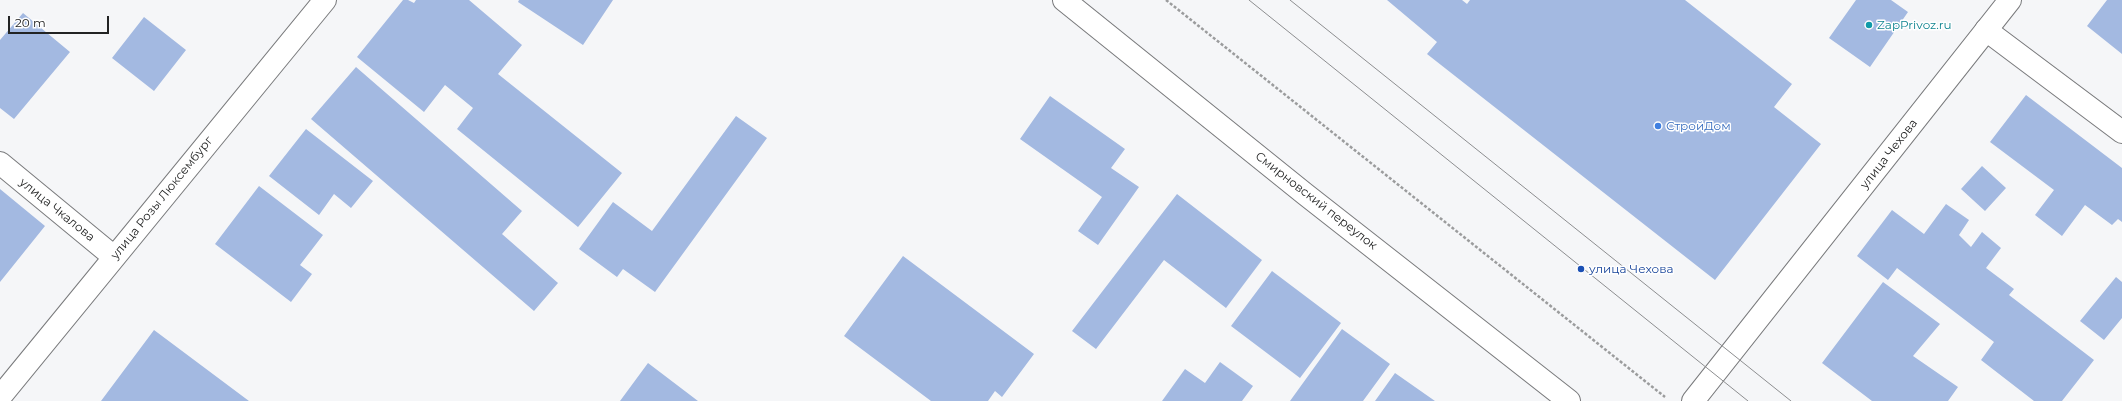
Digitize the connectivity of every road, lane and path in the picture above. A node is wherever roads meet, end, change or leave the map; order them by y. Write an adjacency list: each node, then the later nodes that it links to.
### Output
1 (325, 0): 8 (main road, улица Розы Люксембург)
2 (1064, 0): 10 (main road, Смирновский переулок)
3 (1166, 0): 11 (path)
4 (2010, 0): 5 (main road, улица Чехова)
5 (1986, 30): 6 (main road); 12 (main road, улица Чехова)
6 (2122, 132)
7 (0, 163): 8 (main road, улица Чкалова)
8 (114, 257): 9 (main road, улица Розы Люксембург)
9 (0, 397)
10 (1569, 401)
11 (1670, 401)
12 (1693, 401)

